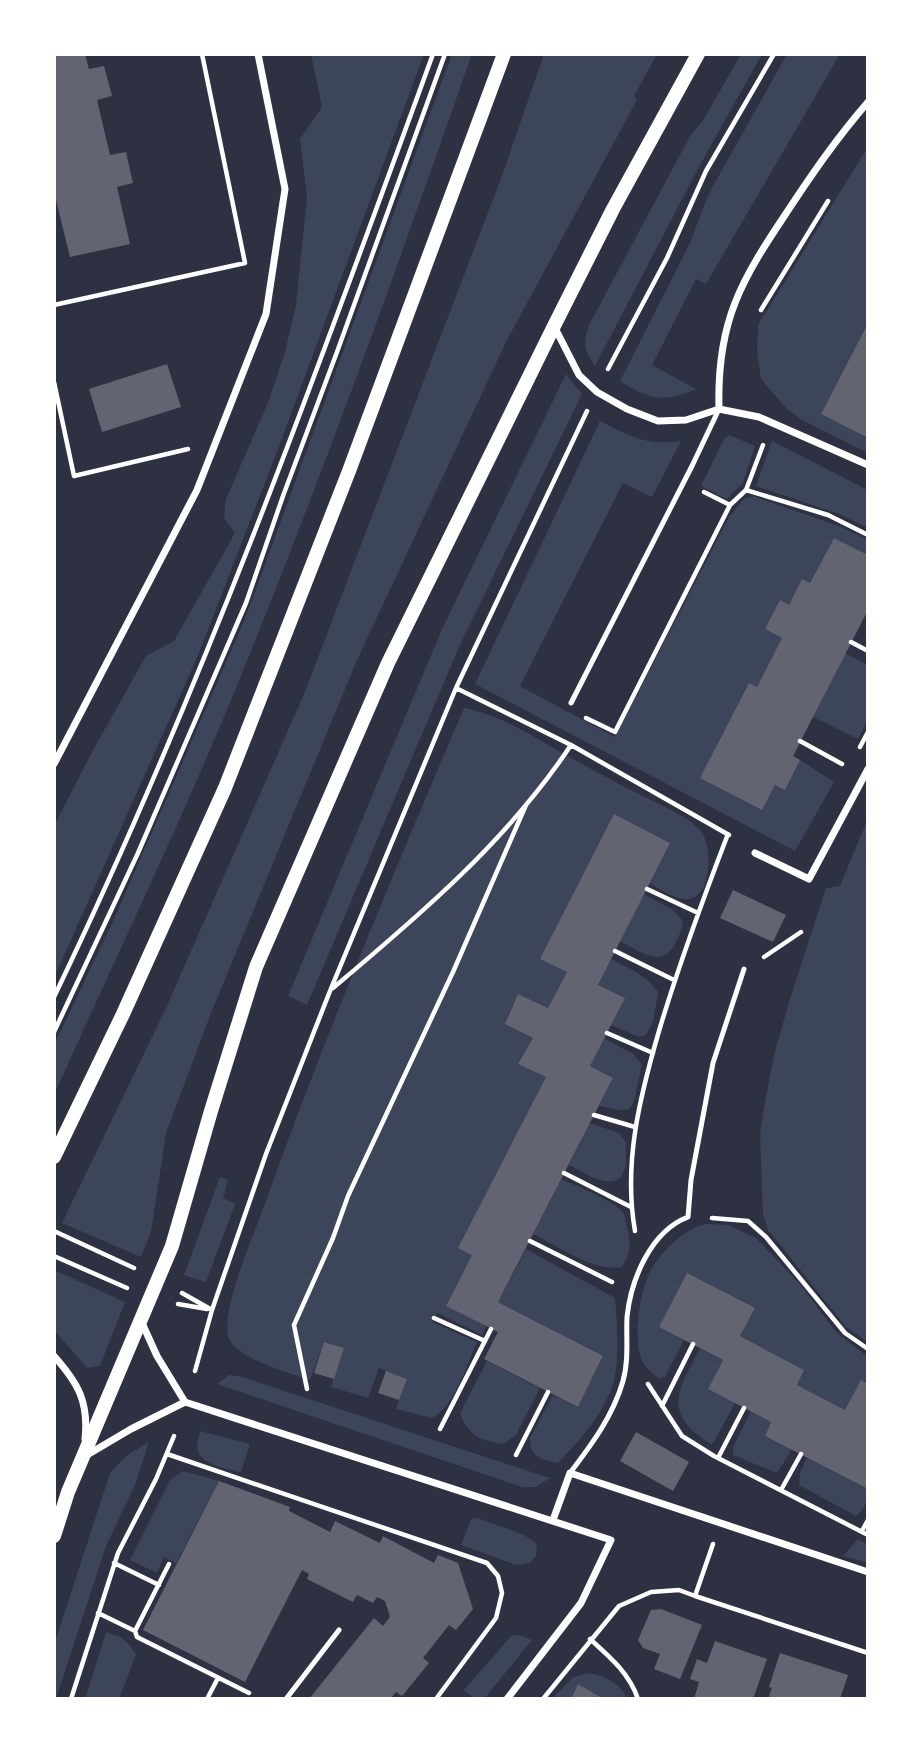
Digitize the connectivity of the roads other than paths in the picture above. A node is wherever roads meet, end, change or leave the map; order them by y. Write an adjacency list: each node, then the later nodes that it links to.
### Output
1 (258, 54): 9 (street)
2 (504, 54): 13 (main road)
3 (698, 54): 5 (main road)
4 (868, 102): 6 (street)
5 (554, 326): 6 (street); 14 (main road)
6 (719, 409): 7 (street); 8 (lane)
7 (868, 465)
8 (571, 703)
9 (54, 764)
10 (868, 769): 11 (street)
11 (755, 853)
12 (744, 969): 18 (lane)
13 (54, 1157)
14 (141, 1321): 16 (street); 17 (main road)
15 (54, 1356): 17 (street)
16 (185, 1402): 17 (street); 20 (street)
17 (83, 1457): 19 (main road)
18 (570, 1473): 20 (street); 22 (street)
19 (61, 1493): 21 (main road)
20 (553, 1520): 25 (street)
21 (54, 1536)
22 (868, 1572)
23 (339, 1630): 24 (lane)
24 (286, 1699)
25 (507, 1699)

